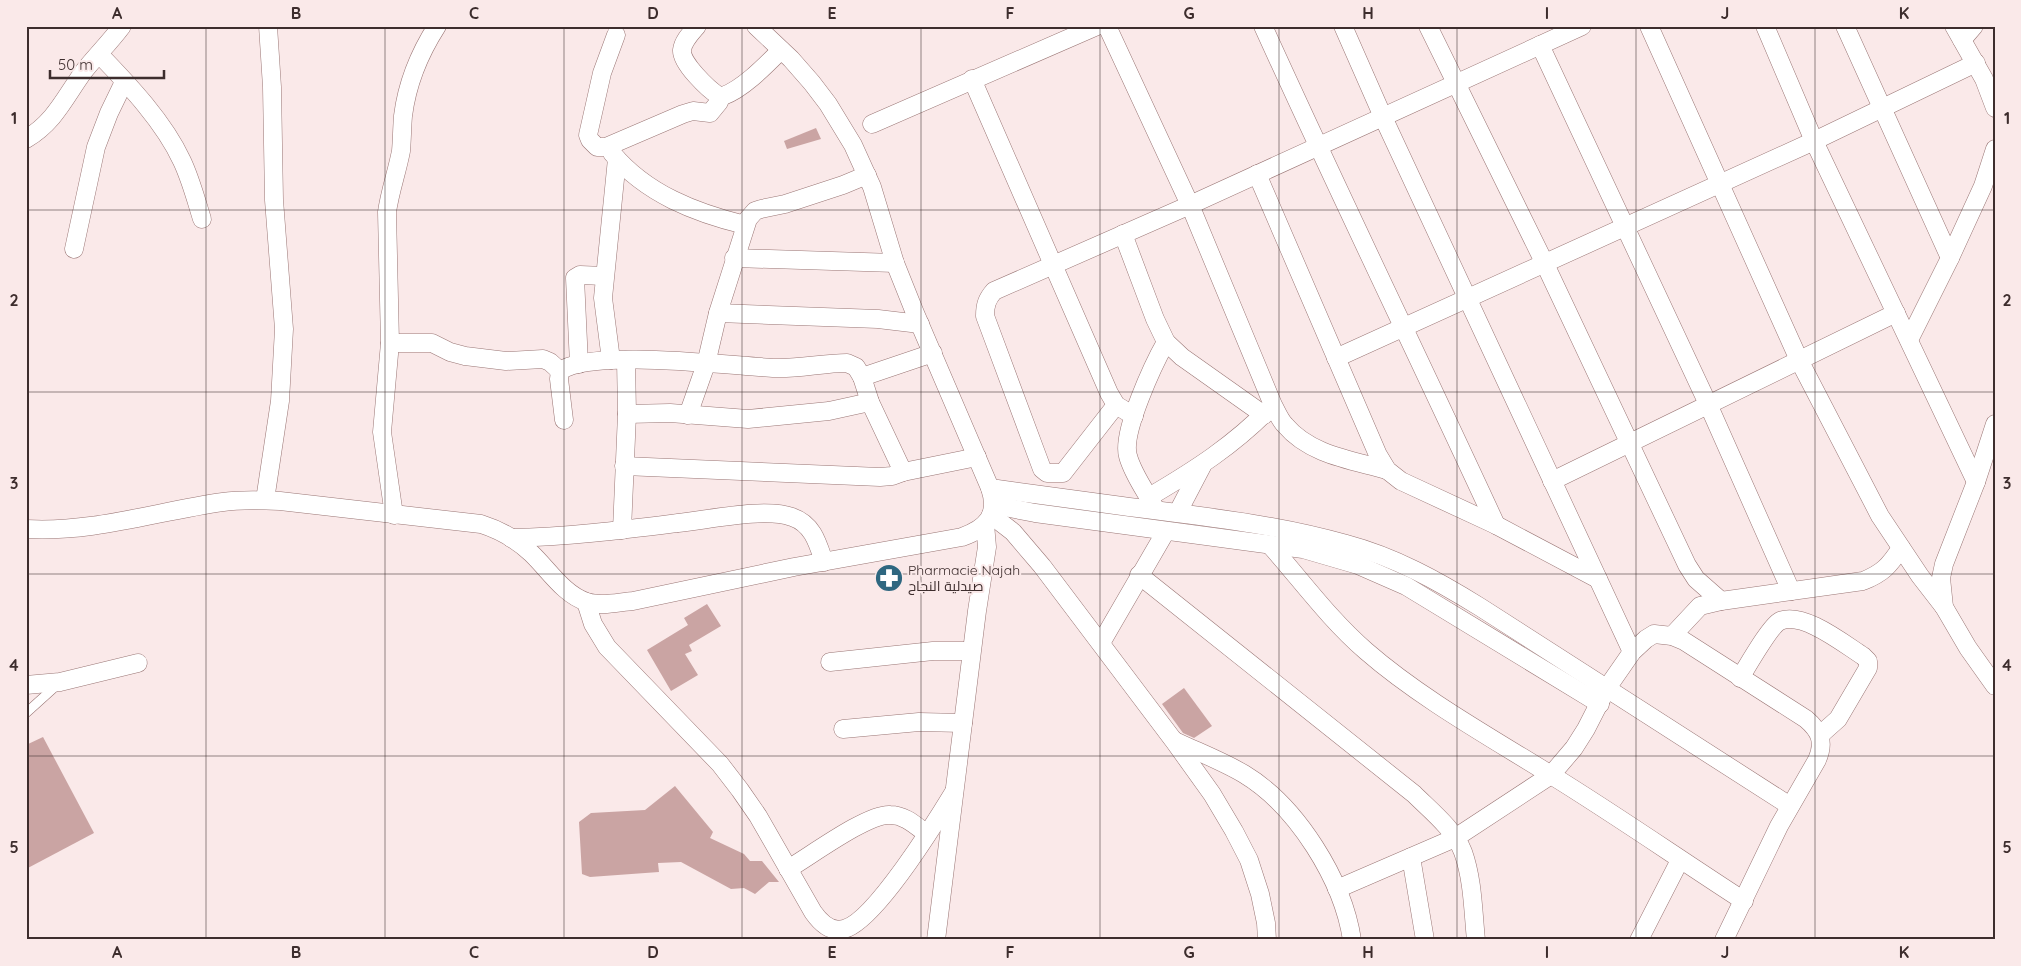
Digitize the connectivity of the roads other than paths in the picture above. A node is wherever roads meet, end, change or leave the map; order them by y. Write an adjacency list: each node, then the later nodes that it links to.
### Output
1 (268, 26): 85 (street)
2 (437, 26): 58 (street)
3 (697, 26): 25 (street)
4 (756, 26): 19 (street)
5 (1097, 26): 22 (street)
6 (1107, 26): 39 (street)
7 (1263, 26): 32 (street)
8 (1343, 26): 28 (street)
9 (1428, 26): 24 (street)
10 (1582, 26): 18 (street)
11 (1649, 26): 37 (street)
12 (1765, 26): 31 (street)
13 (1845, 26): 26 (street)
14 (1974, 26): 16 (street)
15 (117, 28): 20 (street)
16 (1958, 33): 21 (street)
17 (616, 35): 34 (street)
18 (1540, 46): 24 (street); 42 (street)
19 (781, 50): 25 (street); 36 (street)
20 (99, 54): 23 (street); 30 (street)
21 (1976, 63): 26 (street); 27 (street)
22 (972, 79): 29 (street); 49 (street)
23 (124, 82): 40 (street); 44 (street)
24 (1455, 84): 28 (street); 47 (street)
25 (721, 96): 34 (street)
26 (1882, 108): 31 (street); 46 (street)
27 (1995, 108)
28 (1383, 117): 32 (street); 51 (street)
29 (872, 124)
30 (26, 139)
31 (1814, 140): 37 (street); 53 (street)
32 (1318, 147): 35 (street); 55 (street)
33 (1995, 149): 38 (street)
34 (612, 153): 41 (street); 50 (street)
35 (1256, 174): 39 (street); 60 (street)
36 (867, 175): 41 (street); 48 (street)
37 (1720, 184): 42 (street); 62 (street)
38 (1989, 188): 46 (street)
39 (1190, 205): 43 (street); 70 (street)
40 (202, 220)
41 (745, 226): 45 (street)
42 (1625, 227): 47 (street); 68 (street)
43 (1122, 234): 49 (street); 57 (street)
44 (74, 249)
45 (734, 258): 48 (street); 52 (street)
46 (1950, 258): 56 (street)
47 (1544, 262): 51 (street); 76 (street)
48 (895, 263): 54 (street)
49 (1053, 264): 69 (street); 69 (street)
50 (604, 276): 61 (street); 63 (street)
51 (1467, 299): 55 (street); 82 (street)
52 (718, 313): 54 (street); 64 (street)
53 (1896, 313): 56 (street); 62 (street)
54 (920, 324): 59 (street)
55 (1404, 327): 60 (street); 90 (street)
56 (1909, 340): 83 (street)
57 (1166, 342): 70 (street); 73 (street)
58 (390, 343): 65 (street); 88 (street)
59 (933, 353): 66 (street); 77 (street)
60 (1336, 358): 80 (street)
61 (619, 360): 63 (street); 64 (street); 71 (street)
62 (1799, 360): 68 (street); 96 (street)
63 (579, 364): 65 (street)
64 (706, 364): 66 (street); 72 (street)
65 (560, 371): 74 (street)
66 (862, 378): 67 (street)
67 (870, 402): 72 (street); 81 (street)
68 (1708, 404): 76 (street); 100 (street)
69 (1116, 405): 73 (street)
70 (1269, 410): 79 (street); 80 (street)
71 (627, 414): 72 (street); 78 (street)
72 (688, 415)
73 (1134, 416): 86 (street)
74 (564, 420)
75 (1995, 424): 83 (street)
76 (1630, 442): 82 (street); 101 (street)
77 (977, 457): 81 (street); 84 (street)
78 (624, 466): 81 (street); 92 (street)
79 (1202, 466): 86 (street); 87 (street)
80 (1387, 470): 90 (street)
81 (903, 472)
82 (1552, 481): 99 (street)
83 (1976, 482): 103 (street)
84 (990, 488): 86 (street); 89 (street)
85 (264, 500): 88 (street); 91 (street)
86 (1153, 504): 87 (street)
87 (1178, 512): 114 (street)
88 (394, 515): 94 (street)
89 (990, 515): 93 (street); 97 (street); 105 (street); 106 (street)
90 (1496, 525): 99 (street)
91 (26, 529)
92 (622, 530): 94 (street); 97 (street)
93 (1166, 531): 95 (street); 98 (street)
94 (511, 538): 102 (street)
95 (1270, 545): 114 (street); 120 (street)
96 (1901, 548): 100 (street); 103 (street)
97 (824, 562): 102 (street)
98 (1139, 575): 105 (street); 124 (street)
99 (1598, 579): 107 (street)
100 (1791, 591): 101 (street)
101 (1721, 601): 104 (street)
102 (586, 602): 127 (street)
103 (1944, 607): 113 (street)
104 (1672, 636): 107 (street); 110 (street)
105 (1101, 643): 119 (street)
106 (971, 652): 108 (street); 116 (street)
107 (1632, 652): 114 (street)
108 (830, 662)
109 (138, 663): 111 (street)
110 (1740, 678): 118 (street); 118 (street)
111 (60, 682): 112 (street); 115 (lane)
112 (26, 685)
113 (1995, 686)
114 (1603, 696): 120 (street); 122 (street)
115 (26, 713)
116 (963, 723): 117 (street); 121 (street)
117 (843, 729)
118 (1820, 735): 122 (street)
119 (1174, 741): 128 (street); 131 (street)
120 (1552, 775): 124 (street); 126 (street)
121 (954, 792): 123 (street); 130 (street)
122 (1790, 806): 129 (street)
123 (927, 834): 127 (street); 127 (street)
124 (1455, 838): 125 (street); 134 (street)
125 (1411, 857): 128 (street); 133 (street)
126 (1680, 860): 129 (street); 135 (street)
127 (788, 869)
128 (1337, 889): 132 (street)
129 (1744, 901): 136 (street)
130 (936, 940)
131 (1267, 940)
132 (1352, 940)
133 (1425, 940)
134 (1476, 940)
135 (1639, 940)
136 (1724, 940)

